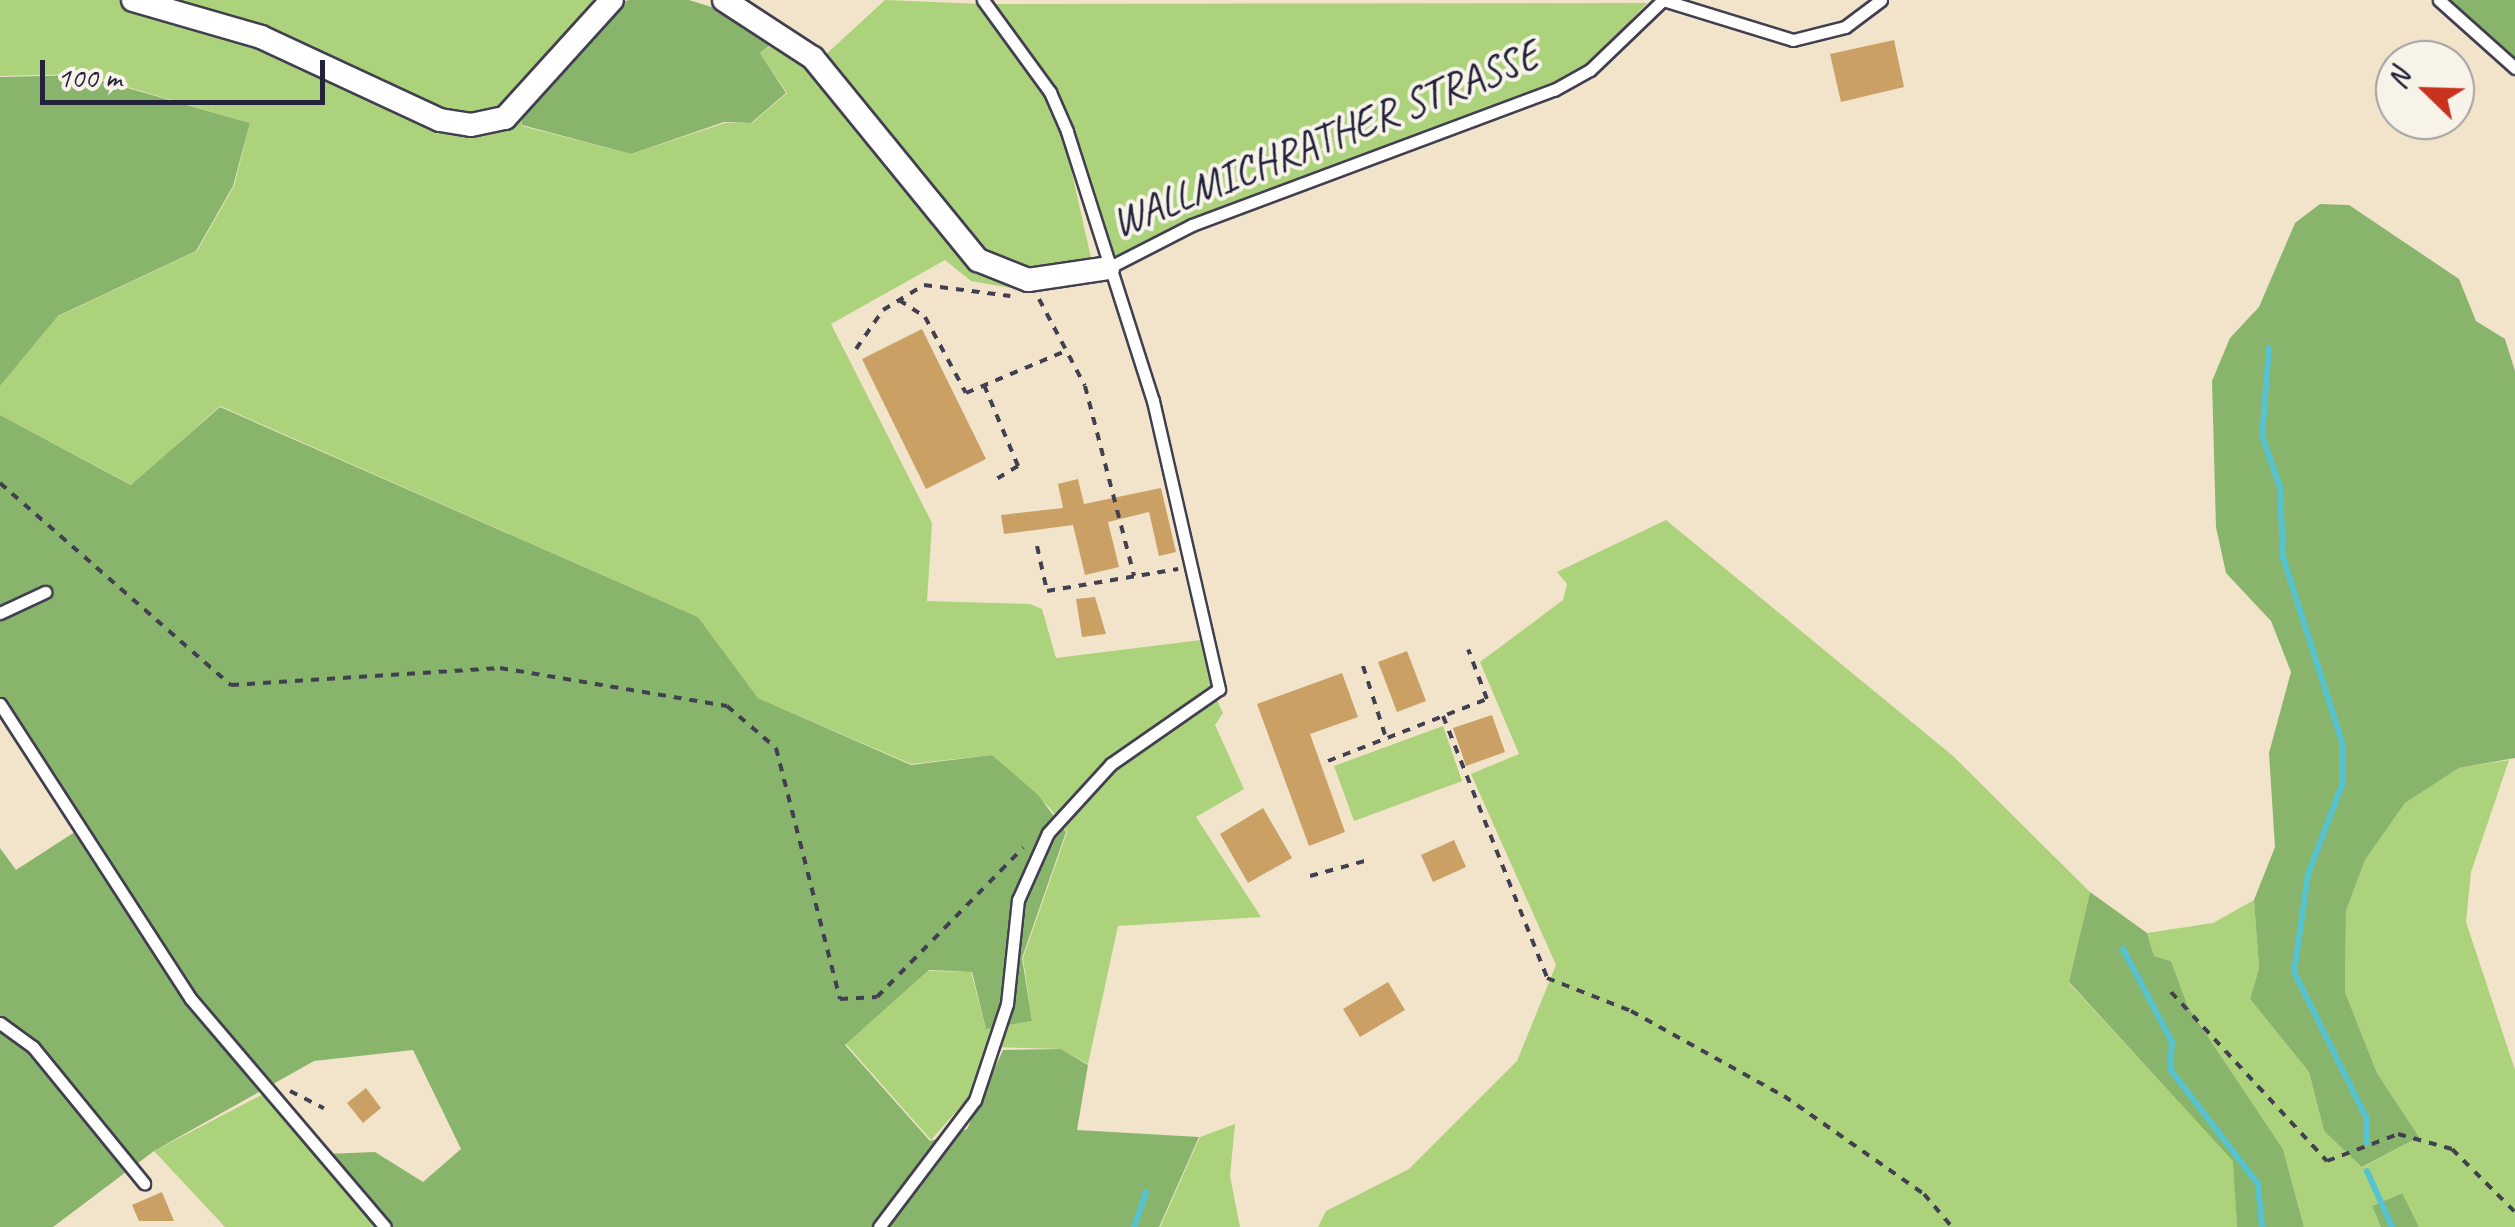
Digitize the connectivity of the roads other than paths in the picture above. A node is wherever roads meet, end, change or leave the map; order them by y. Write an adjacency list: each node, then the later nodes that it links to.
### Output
1 (133, 0): 2 (street)
2 (612, 0)
3 (724, 0): 8 (street, WALLMICHRATHER STRASSE)
4 (984, 0): 8 (lane, WALLMICHRATHER STRASSE)
5 (1881, 0): 8 (lane, WALLMICHRATHER STRASSE)
6 (2439, 0): 7 (lane)
7 (2515, 68)
8 (1108, 268): 15 (lane, WALLMICHRATHER STRASSE)
9 (45, 592): 10 (lane)
10 (0, 614)
11 (0, 704): 14 (lane)
12 (0, 1023): 13 (lane)
13 (144, 1183)
14 (385, 1227)
15 (880, 1227)

